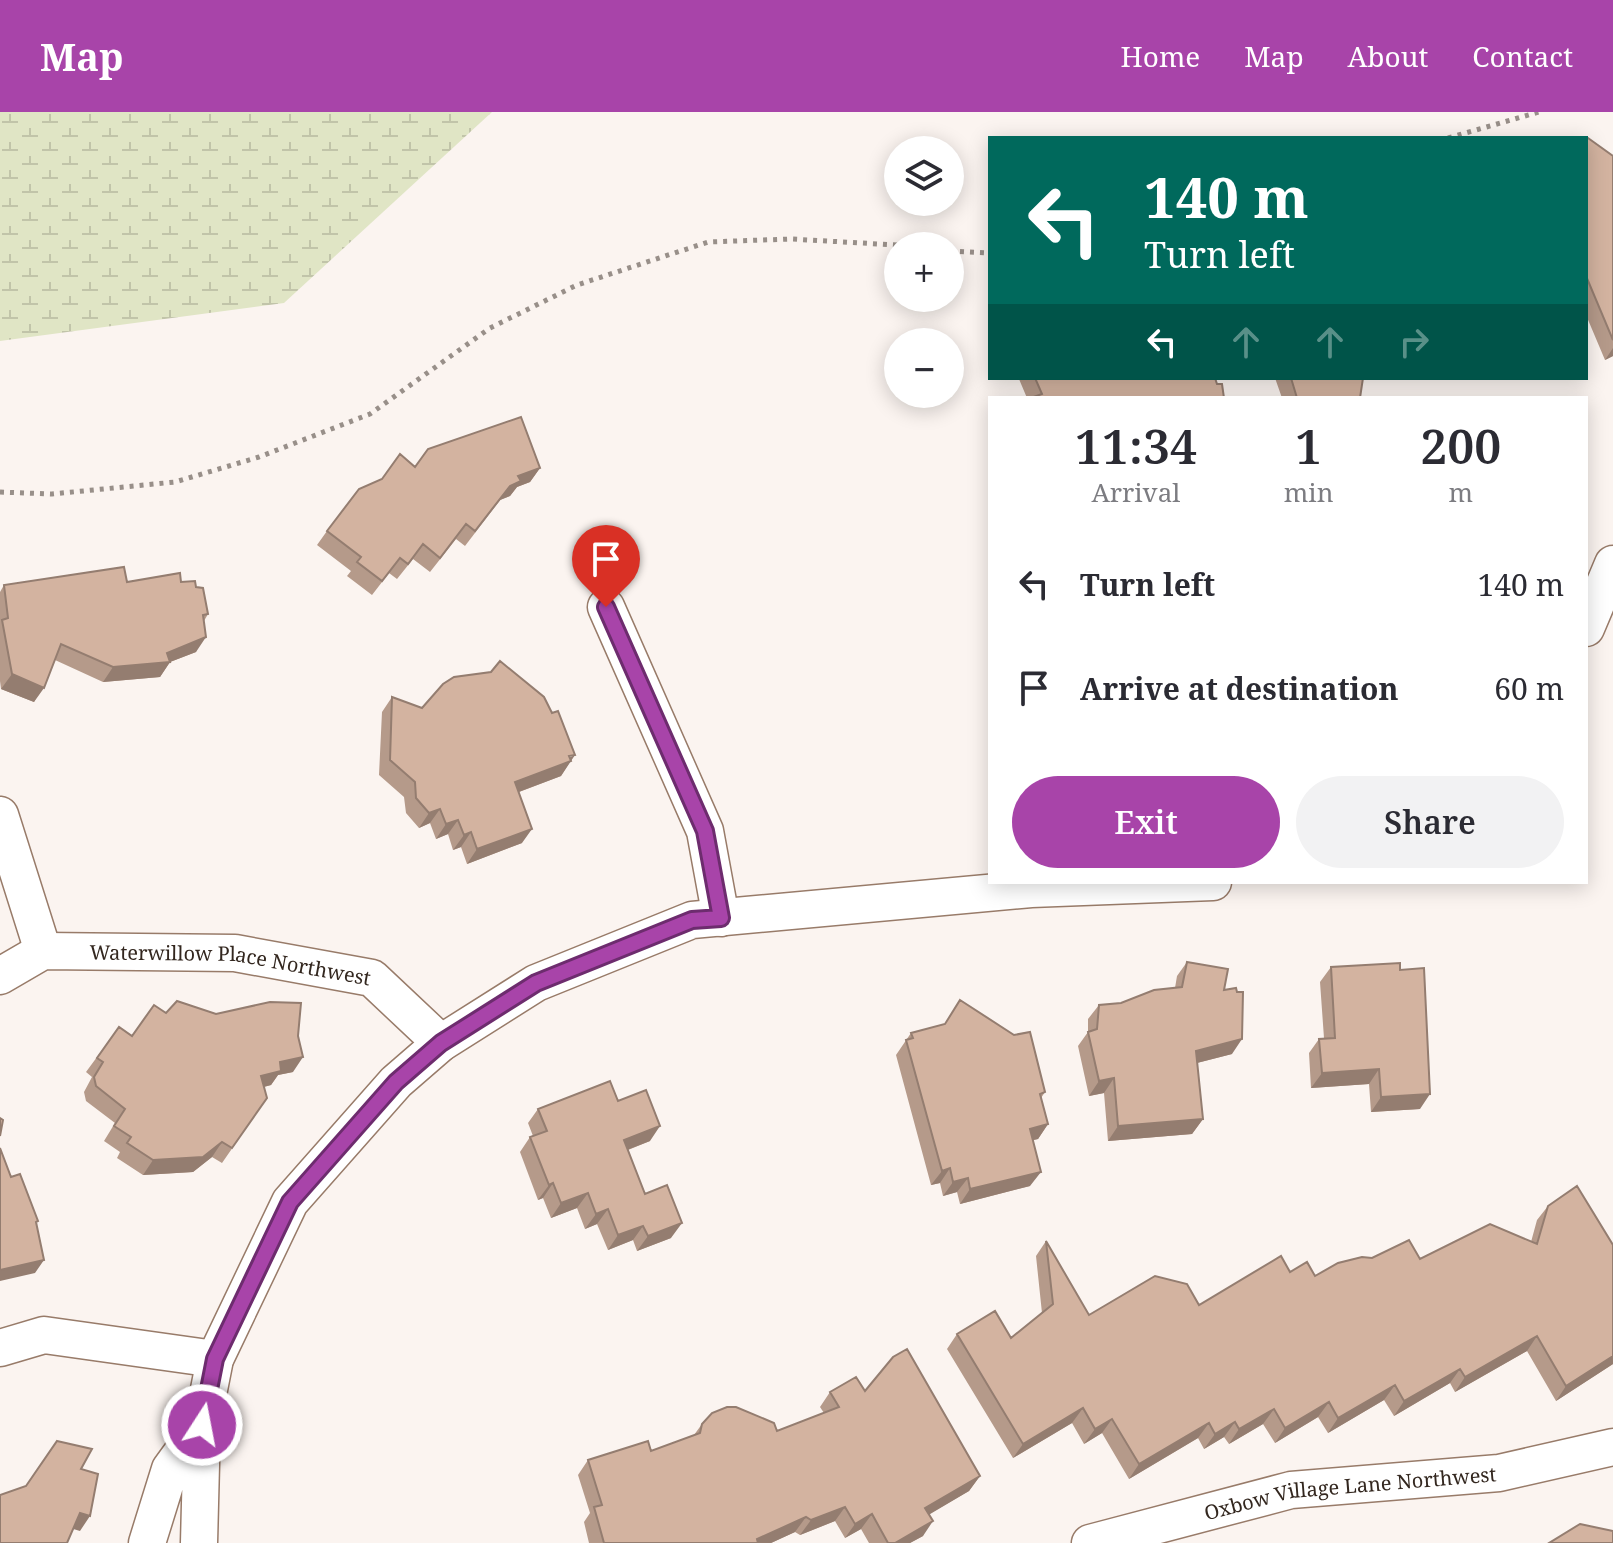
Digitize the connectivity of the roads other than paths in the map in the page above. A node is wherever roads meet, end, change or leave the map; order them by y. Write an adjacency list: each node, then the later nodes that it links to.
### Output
1 (1613, 564): 3 (street)
2 (606, 607): 6 (street)
3 (1588, 623)
4 (0, 815): 7 (street)
5 (1161, 884): 6 (street)
6 (721, 918): 9 (street)
7 (43, 951): 8 (street); 9 (street, Waterwillow Place Northwest)
8 (0, 976)
9 (441, 1043): 11 (street)
10 (0, 1348): 11 (street)
11 (215, 1359): 12 (street)
12 (202, 1425): 14 (street); 15 (street)
13 (1613, 1447): 16 (street, Oxbow Village Lane Northwest)
14 (147, 1543)
15 (199, 1543)
16 (1090, 1543)

